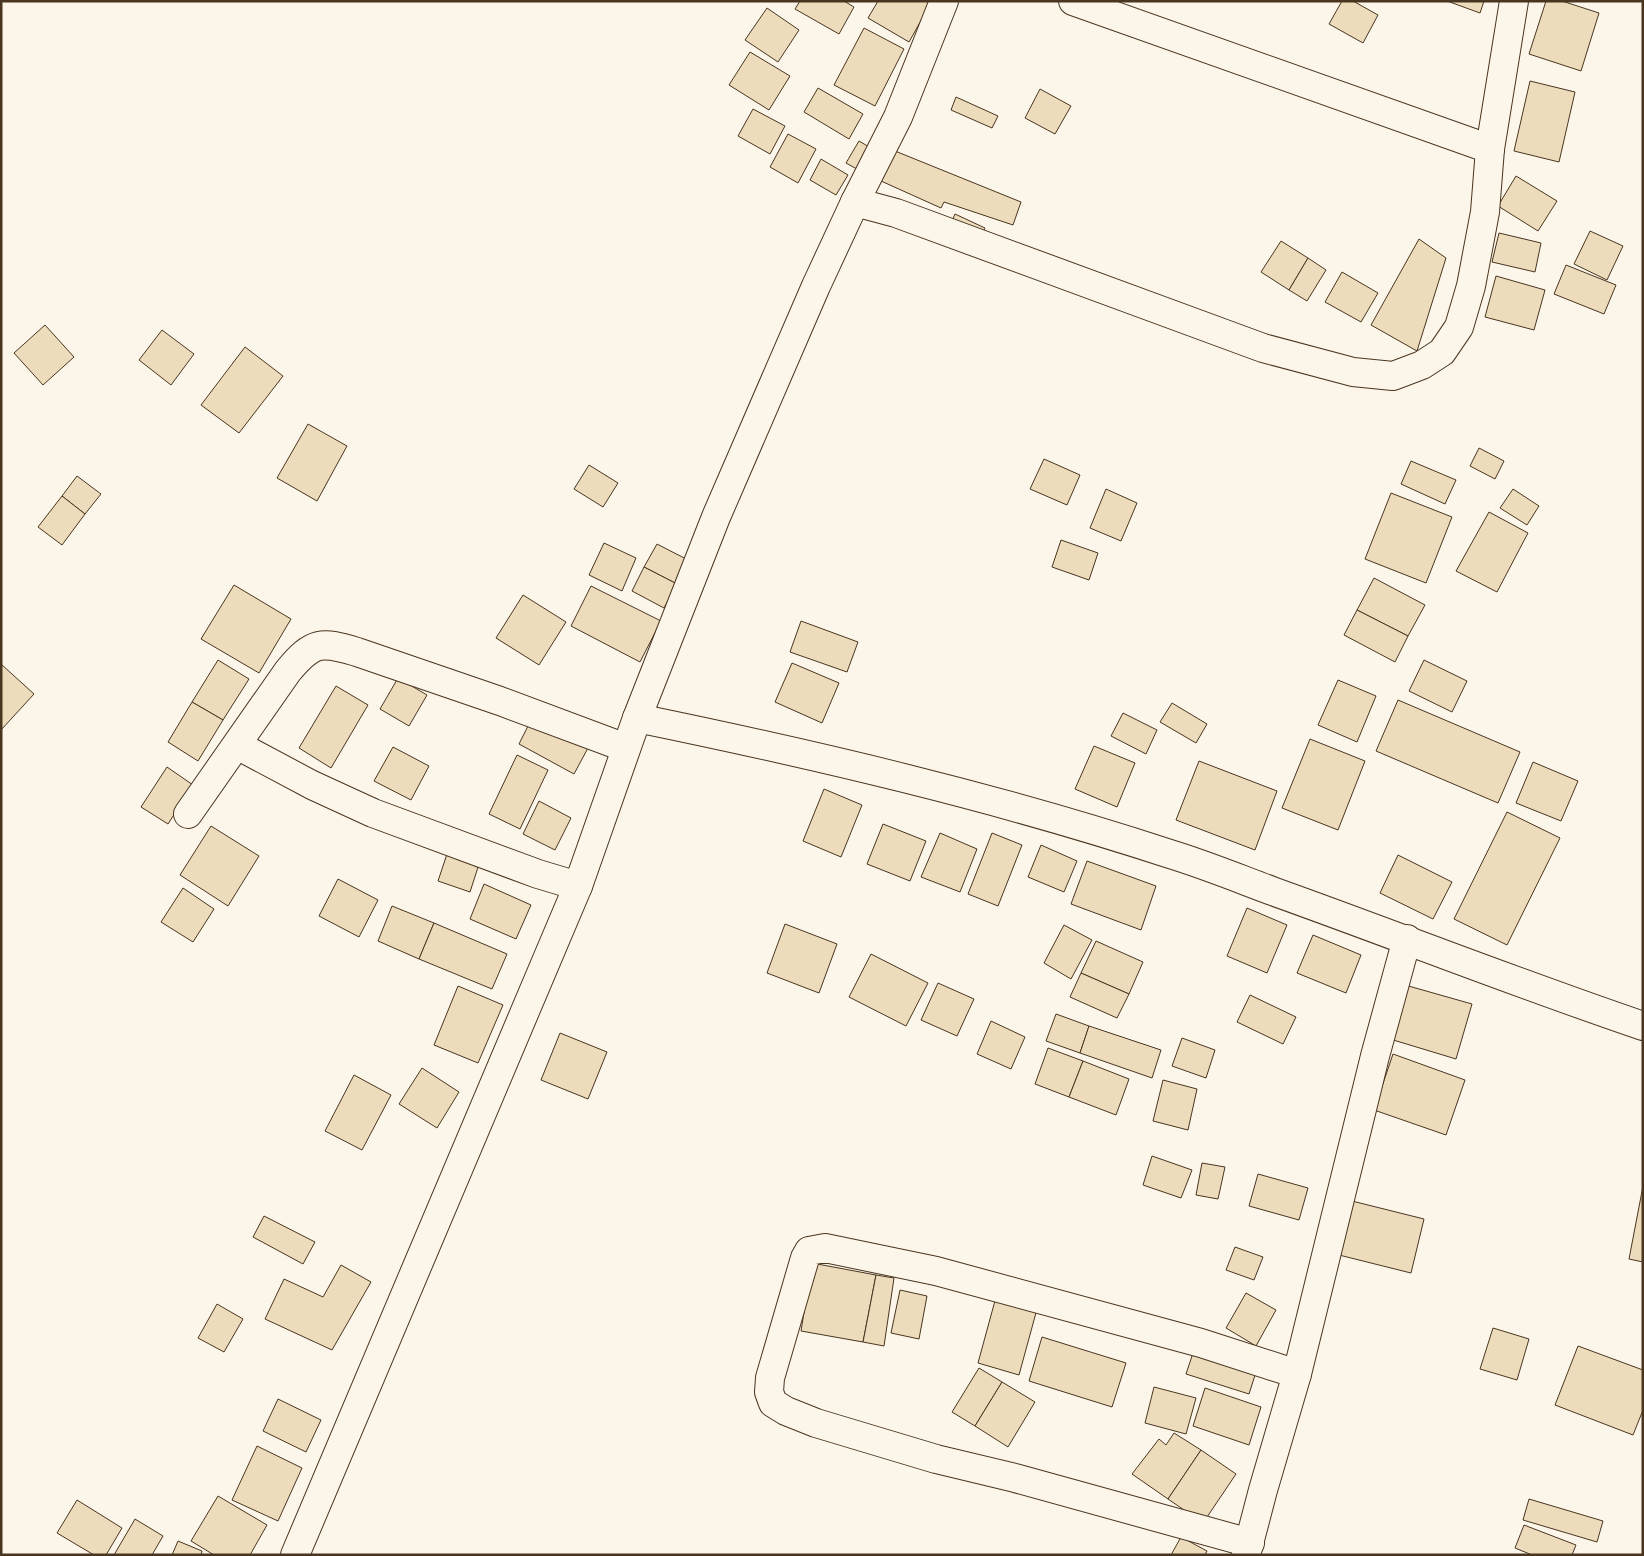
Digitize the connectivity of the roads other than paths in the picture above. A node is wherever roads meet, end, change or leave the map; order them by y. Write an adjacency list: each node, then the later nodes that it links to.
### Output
1 (944, 1): 5 (street)
2 (1073, 1): 4 (street)
3 (1514, 1): 4 (street)
4 (1490, 149): 5 (street)
5 (854, 202): 6 (street)
6 (637, 718): 8 (street); 11 (street)
7 (237, 745): 8 (street); 9 (street); 10 (street)
8 (626, 748): 10 (street)
9 (188, 814)
10 (578, 886): 15 (street)
11 (1407, 939): 12 (street); 13 (street)
12 (1643, 1026)
13 (1297, 1374): 14 (street); 14 (street)
14 (1248, 1549)
15 (295, 1555)

